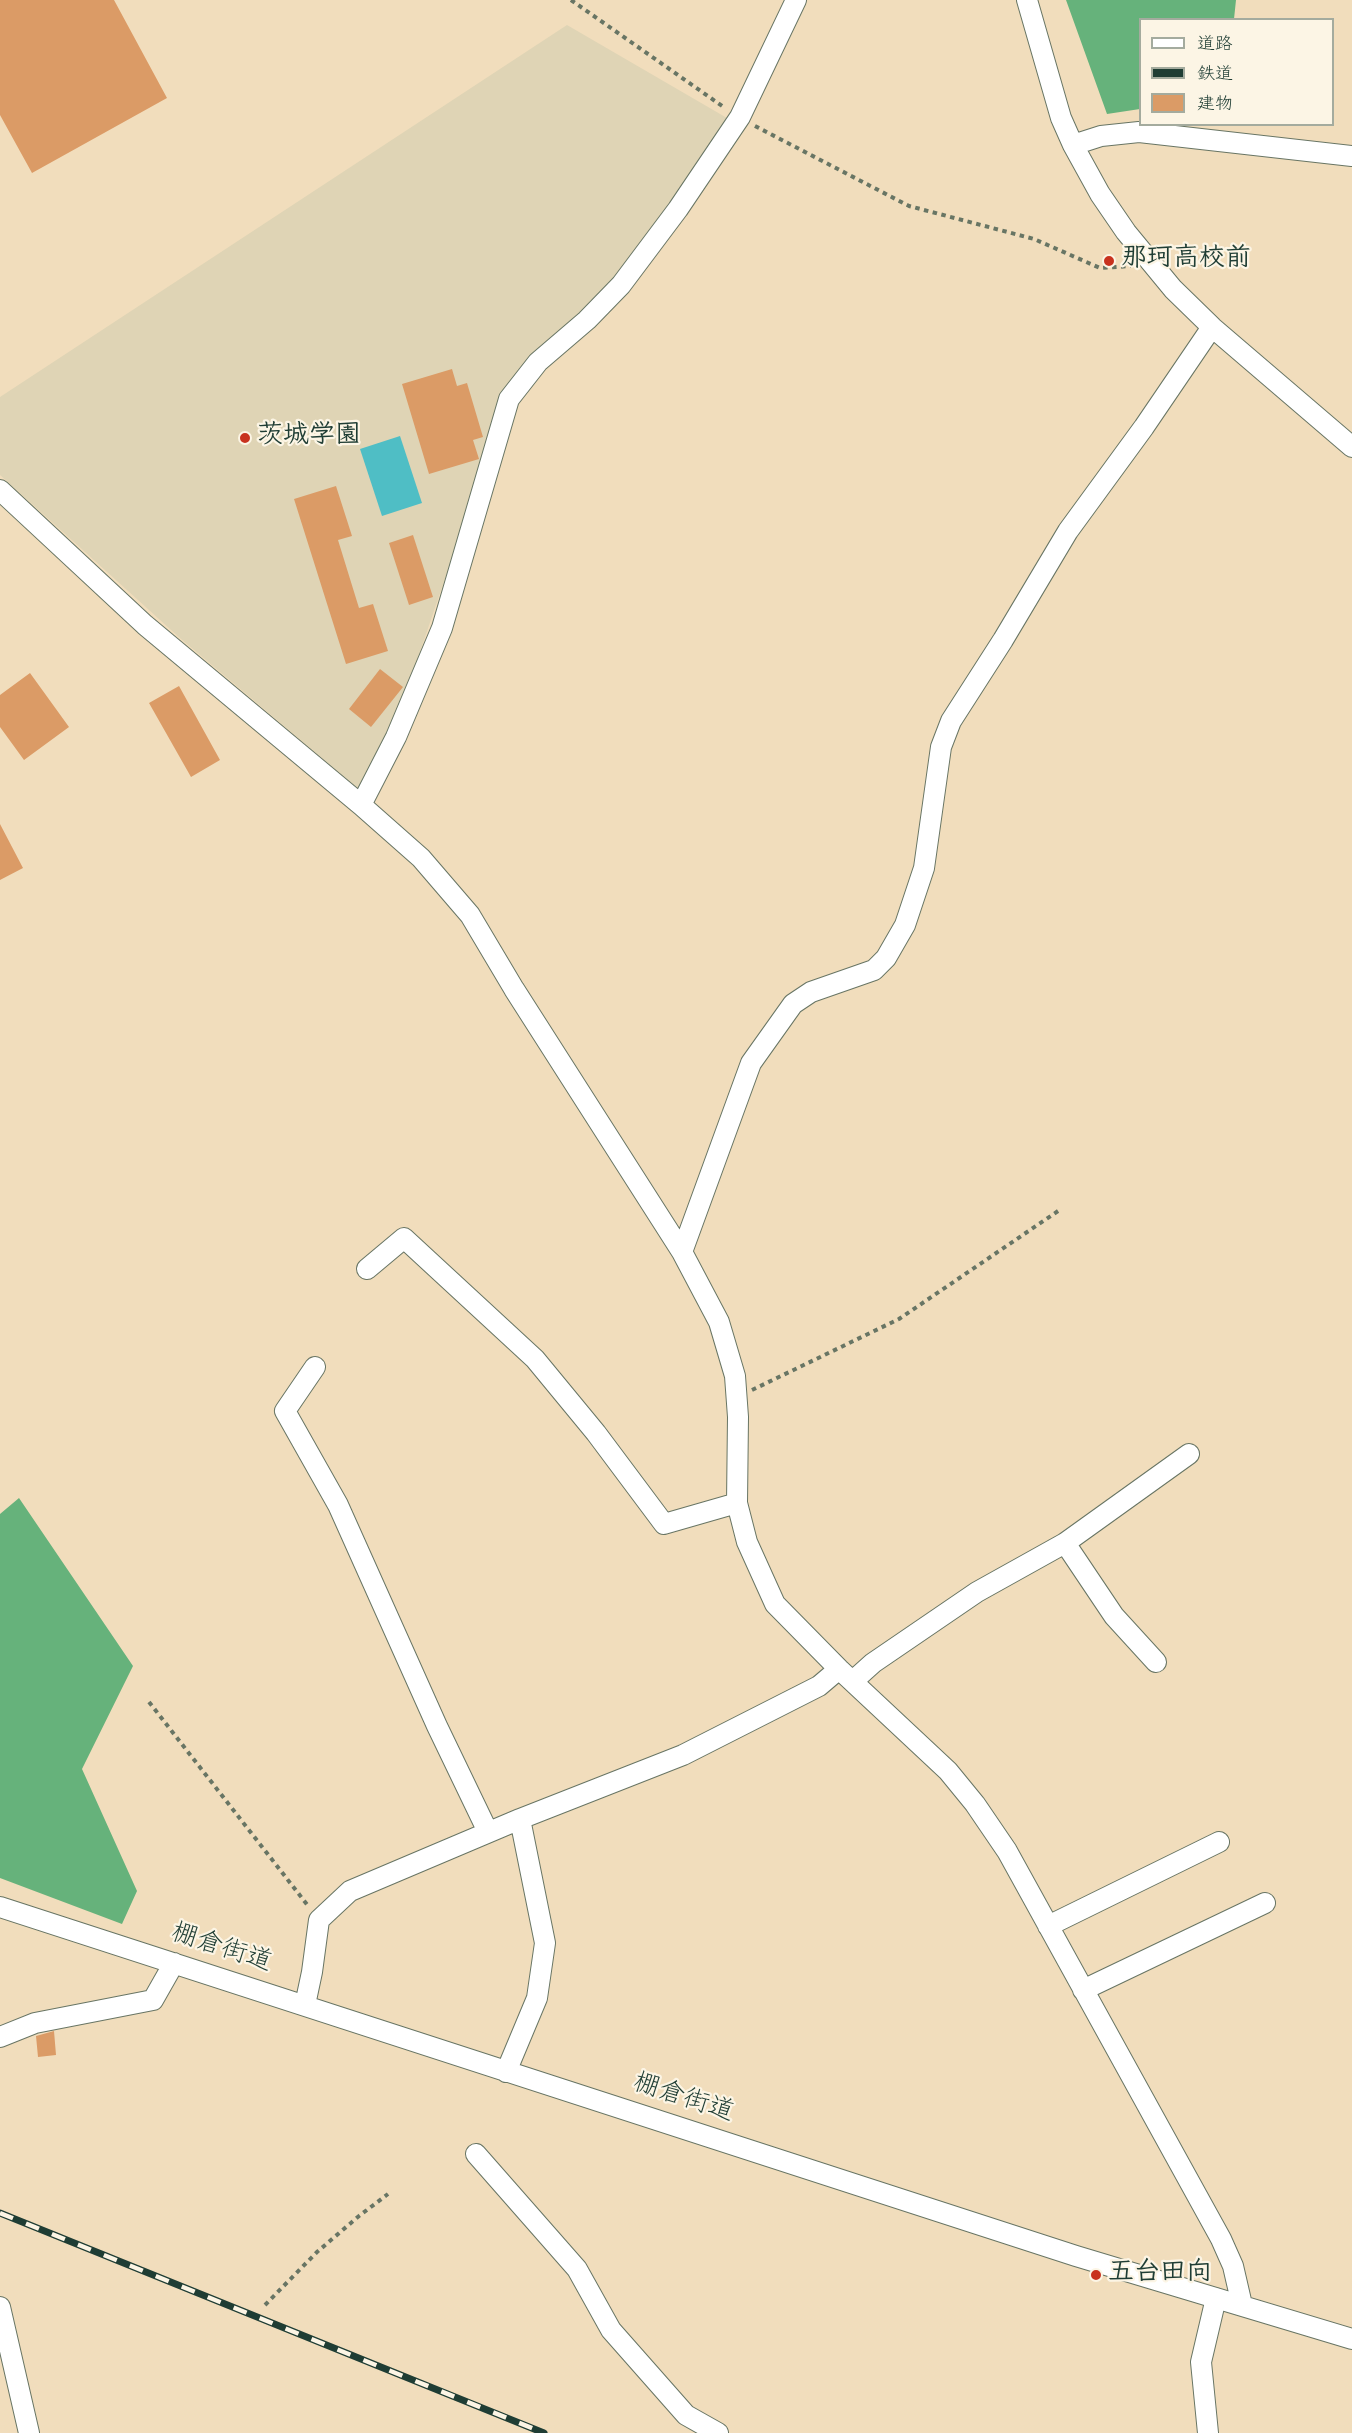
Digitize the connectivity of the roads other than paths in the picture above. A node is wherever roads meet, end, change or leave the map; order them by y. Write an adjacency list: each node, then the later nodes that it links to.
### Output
1 (796, 0): 8 (street)
2 (1027, 0): 3 (street)
3 (1073, 145): 4 (street); 5 (street)
4 (1352, 156)
5 (1212, 327): 6 (street); 9 (street)
6 (1352, 447)
7 (0, 490): 8 (street)
8 (361, 805): 9 (street)
9 (682, 1252): 13 (street)
10 (367, 1269): 13 (street)
11 (315, 1367): 18 (street)
12 (1189, 1454): 14 (street)
13 (737, 1503): 16 (street)
14 (1065, 1543): 15 (street); 16 (street)
15 (1156, 1662)
16 (846, 1675): 17 (street); 22 (street)
17 (520, 1819): 18 (street); 27 (street)
18 (488, 1832): 25 (street)
19 (1219, 1842): 22 (street)
20 (1265, 1903): 24 (street)
21 (0, 1907): 23 (street, 棚倉街道)
22 (1048, 1926): 24 (street)
23 (174, 1963): 25 (street, 棚倉街道); 26 (street)
24 (1083, 1990): 30 (street)
25 (305, 2005): 27 (street, 棚倉街道)
26 (0, 2037)
27 (506, 2072): 29 (street, 棚倉街道)
28 (476, 2154): 34 (street)
29 (1216, 2298): 30 (street, 棚倉街道); 35 (street)
30 (1242, 2305): 32 (street, 棚倉街道)
31 (0, 2307): 33 (street)
32 (1352, 2339)
33 (29, 2433)
34 (718, 2433)
35 (1208, 2433)

